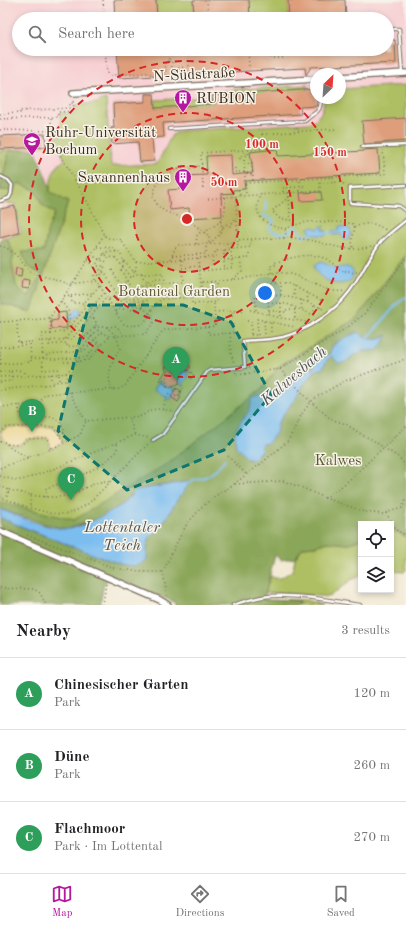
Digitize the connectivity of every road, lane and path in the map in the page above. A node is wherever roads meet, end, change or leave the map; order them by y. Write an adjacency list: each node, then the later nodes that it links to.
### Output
1 (102, 0): 3 (path)
2 (207, 0): 4 (path)
3 (103, 12)
4 (207, 12)
5 (394, 29): 14 (lane)
6 (106, 56): 12 (path)
7 (169, 56): 12 (path)
8 (248, 56): 13 (path)
9 (271, 56): 10 (path)
10 (284, 56)
11 (188, 60): 12 (path)
12 (169, 61)
13 (249, 68)
14 (404, 73): 15 (street)
15 (346, 77)
16 (310, 79): 17 (street, N-Südstraße)
17 (73, 93)
18 (321, 104): 22 (lane)
19 (0, 114): 20 (path)
20 (51, 118): 21 (path); 25 (path)
21 (0, 120)
22 (169, 129)
23 (338, 129): 29 (path)
24 (0, 130): 25 (path)
25 (51, 131): 70 (path)
26 (406, 145): 27 (lane)
27 (383, 146): 28 (lane); 38 (path)
28 (362, 147)
29 (244, 155): 30 (path); 32 (path)
30 (240, 159)
31 (244, 160): 33 (path)
32 (202, 164): 43 (path); 68 (path)
33 (244, 164): 35 (path); 36 (path)
34 (235, 168): 35 (path)
35 (245, 172): 36 (path); 40 (path)
36 (253, 175): 41 (path)
37 (0, 176): 56 (lane)
38 (300, 180): 41 (path); 47 (path)
39 (297, 182): 48 (path)
40 (245, 183): 41 (path); 51 (path)
41 (253, 183)
42 (406, 185): 44 (lane)
43 (203, 188)
44 (350, 188): 47 (path); 59 (lane)
45 (239, 190): 50 (path)
46 (289, 192): 47 (path); 48 (path); 54 (path)
47 (300, 192)
48 (283, 193): 49 (path)
49 (261, 194): 51 (path); 67 (path)
50 (240, 195): 51 (path); 53 (path)
51 (246, 195)
52 (225, 197): 53 (path); 55 (path); 57 (path)
53 (236, 197): 60 (path)
54 (289, 197): 62 (path); 62 (path)
55 (208, 199)
56 (0, 201)
57 (226, 209): 58 (path); 61 (path)
58 (222, 210)
59 (406, 211)
60 (237, 218): 65 (path); 73 (path)
61 (221, 220): 65 (path); 68 (path)
62 (291, 220): 64 (path)
63 (406, 220): 69 (lane)
64 (293, 224): 66 (path); 67 (path)
65 (223, 227): 75 (path)
66 (354, 227): 69 (path); 82 (path)
67 (285, 228): 71 (path)
68 (203, 232): 75 (path); 77 (path)
69 (391, 233): 76 (lane)
70 (104, 235): 79 (path); 101 (path)
71 (284, 238): 72 (path); 82 (path)
72 (251, 239): 73 (path); 80 (path)
73 (238, 240): 75 (path); 80 (path)
74 (206, 244): 75 (path); 77 (path); 88 (path)
75 (210, 244)
76 (380, 244): 82 (path); 130 (lane)
77 (196, 245): 88 (path)
78 (0, 246): 124 (path)
79 (96, 246): 84 (path); 87 (path)
80 (238, 248): 81 (path)
81 (231, 249): 83 (path); 99 (path)
82 (353, 249)
83 (224, 250): 89 (path); 98 (path)
84 (116, 252): 86 (path); 100 (path)
85 (249, 252): 95 (path)
86 (104, 254): 90 (path); 93 (path)
87 (91, 255): 93 (path); 96 (path)
88 (172, 256): 97 (path)
89 (212, 257): 91 (path); 107 (path)
90 (109, 258): 93 (path); 103 (path)
91 (198, 258): 94 (path); 102 (path)
92 (406, 258): 225 (path)
93 (100, 259): 108 (path)
94 (182, 259): 97 (path); 104 (path)
95 (240, 259): 99 (path); 117 (path)
96 (88, 260): 108 (path); 124 (path)
97 (171, 260): 101 (path)
98 (224, 260): 99 (path); 105 (path)
99 (231, 260): 105 (path)
100 (124, 261): 103 (path); 109 (path)
101 (136, 262): 109 (path)
102 (198, 266): 104 (path); 110 (path)
103 (123, 267): 115 (path); 119 (path)
104 (182, 268): 127 (path)
105 (224, 269): 107 (path)
106 (112, 270): 135 (path)
107 (213, 270): 110 (path)
108 (103, 271): 118 (path); 139 (path)
109 (133, 271): 113 (path)
110 (199, 271): 121 (path)
111 (272, 273): 112 (path); 117 (path); 130 (path)
112 (353, 273)
113 (136, 274): 114 (path); 115 (path)
114 (142, 274): 116 (path); 120 (path)
115 (130, 277): 119 (path)
116 (163, 280): 120 (path); 127 (path)
117 (231, 280): 123 (path)
118 (94, 281): 124 (path); 128 (path)
119 (128, 282): 120 (path); 126 (path)
120 (146, 282)
121 (202, 282): 122 (path); 142 (path)
122 (211, 282): 123 (path); 142 (path)
123 (218, 282): 150 (path)
124 (73, 283): 140 (path)
125 (281, 283): 129 (path); 136 (path); 137 (path)
126 (121, 284)
127 (164, 284): 135 (path)
128 (100, 285): 131 (path); 134 (path)
129 (294, 286): 133 (path); 146 (path)
130 (350, 291): 168 (lane)
131 (104, 293): 143 (path); 175 (path)
132 (120, 293): 135 (path); 139 (path); 149 (path)
133 (307, 293): 152 (path); 160 (path)
134 (93, 294): 138 (path); 153 (path)
135 (124, 294)
136 (268, 295): 137 (path); 151 (path); 162 (path)
137 (281, 295): 146 (path)
138 (71, 296): 140 (path); 153 (path)
139 (118, 296): 143 (path); 155 (path)
140 (64, 297): 148 (path)
141 (114, 297): 157 (path)
142 (201, 297): 145 (path)
143 (108, 298): 165 (path); 172 (path)
144 (178, 298): 145 (path); 158 (path); 170 (path)
145 (192, 298): 150 (path)
146 (294, 298): 147 (path)
147 (301, 300): 152 (path); 163 (path)
148 (62, 301): 174 (path); 190 (path)
149 (128, 301): 157 (path); 157 (path)
150 (214, 302): 166 (path)
151 (268, 302): 154 (path); 164 (path)
152 (308, 302): 156 (path)
153 (84, 303): 169 (path)
154 (281, 303): 159 (path); 167 (path)
155 (122, 305)
156 (314, 305): 160 (path); 173 (path)
157 (130, 306)
158 (142, 307): 165 (path); 170 (path)
159 (295, 308): 163 (path); 167 (path); 182 (path)
160 (320, 308): 168 (path)
161 (232, 310): 162 (path); 166 (path); 195 (path)
162 (256, 310): 171 (path)
163 (302, 310): 173 (path)
164 (269, 311): 167 (path); 171 (path)
165 (116, 312): 170 (path)
166 (214, 312): 189 (path)
167 (281, 312): 176 (path)
168 (329, 312): 177 (lane)
169 (81, 313): 175 (path); 190 (path)
170 (150, 313): 198 (path)
171 (270, 314): 176 (path)
172 (92, 315): 178 (path); 187 (path)
173 (314, 315): 177 (path)
174 (50, 317): 179 (path); 196 (path)
175 (84, 317): 178 (path); 204 (path)
176 (281, 318): 182 (path)
177 (321, 318): 185 (lane)
178 (88, 320): 204 (path)
179 (17, 321): 183 (path); 208 (path)
180 (247, 321): 199 (path)
181 (264, 321): 184 (path); 199 (path); 200 (path)
182 (295, 321): 185 (path)
183 (0, 322)
184 (271, 322): 186 (path); 200 (path)
185 (314, 322): 224 (lane)
186 (288, 326): 192 (path); 193 (path)
187 (94, 327): 188 (path); 191 (path); 197 (path)
188 (107, 327): 198 (path); 202 (path)
189 (208, 327): 195 (path); 245 (path)
190 (69, 328): 196 (path)
191 (97, 330): 194 (path); 203 (path)
192 (294, 330)
193 (289, 331)
194 (101, 333): 201 (path); 206 (path)
195 (230, 333): 224 (path)
196 (51, 334): 207 (path)
197 (88, 334): 203 (path); 211 (path)
198 (124, 335): 202 (path)
199 (258, 335): 200 (path)
200 (265, 335)
201 (110, 336): 202 (path); 212 (path)
202 (116, 336): 245 (path)
203 (92, 337): 206 (path); 215 (path)
204 (65, 339): 205 (path)
205 (50, 340): 207 (path); 211 (path)
206 (95, 340): 209 (path); 215 (path)
207 (42, 341): 208 (path); 217 (path)
208 (30, 342): 210 (path)
209 (98, 344): 212 (path); 218 (path)
210 (30, 345): 213 (path); 216 (path)
211 (77, 346): 215 (path)
212 (101, 346): 220 (path)
213 (0, 347)
214 (0, 351): 222 (path)
215 (79, 352): 217 (path); 218 (path)
216 (31, 358): 217 (path); 222 (path)
217 (43, 358): 218 (path); 232 (path)
218 (79, 358): 220 (path)
219 (406, 358): 248 (path)
220 (79, 361): 221 (path); 229 (path)
221 (64, 362)
222 (0, 364)
223 (255, 367): 230 (path)
224 (236, 368): 252 (lane)
225 (280, 369): 230 (path); 248 (path)
226 (11, 371): 227 (path); 234 (path); 235 (path)
227 (0, 372)
228 (190, 372): 237 (path)
229 (66, 373): 232 (path); 239 (path)
230 (256, 373): 233 (path)
231 (51, 374): 232 (path); 235 (path); 241 (path)
232 (58, 374): 238 (path)
233 (236, 375)
234 (11, 376): 235 (path); 236 (path); 240 (path)
235 (25, 376)
236 (0, 377)
237 (163, 379): 242 (path); 247 (path)
238 (59, 381): 239 (path); 241 (path)
239 (67, 381): 246 (path)
240 (0, 382)
241 (51, 382): 244 (path)
242 (162, 383)
243 (178, 383): 247 (path)
244 (0, 390)
245 (113, 390): 246 (path)
246 (68, 392): 249 (path); 254 (path)
247 (180, 392): 251 (path)
248 (311, 402): 265 (path); 270 (path)
249 (18, 406): 250 (path); 257 (path)
250 (0, 407)
251 (163, 409): 252 (path); 253 (path)
252 (179, 412): 259 (lane)
253 (129, 417): 254 (path); 258 (path)
254 (86, 421): 261 (path)
255 (406, 426): 265 (path)
256 (0, 433): 257 (path)
257 (60, 435): 261 (path)
258 (135, 435): 259 (path); 262 (path)
259 (153, 440): 272 (path)
260 (0, 442): 263 (path)
261 (64, 442): 264 (path)
262 (117, 442): 271 (path); 278 (path)
263 (7, 444): 264 (path); 267 (path)
264 (51, 449): 267 (path)
265 (384, 449): 268 (path); 281 (path)
266 (228, 456): 270 (path)
267 (28, 458): 269 (path)
268 (406, 465)
269 (0, 468)
270 (246, 474): 273 (path)
271 (0, 476)
272 (110, 482): 278 (path); 282 (path)
273 (234, 484): 281 (path); 287 (path)
274 (0, 486): 275 (path)
275 (9, 490): 276 (path); 280 (path)
276 (31, 495): 278 (path); 282 (path)
277 (0, 497): 280 (path)
278 (46, 497)
279 (406, 498): 283 (path)
280 (6, 499): 282 (path)
281 (325, 499): 283 (path)
282 (30, 507)
283 (386, 513): 286 (path)
284 (0, 531): 288 (street)
285 (22, 533): 287 (path)
286 (406, 537)
287 (163, 572): 292 (path)
288 (107, 577): 291 (path); 292 (street)
289 (0, 588): 290 (path)
290 (46, 605)
291 (103, 605)
292 (168, 605)
293 (233, 605): 294 (lane)
294 (360, 605)

